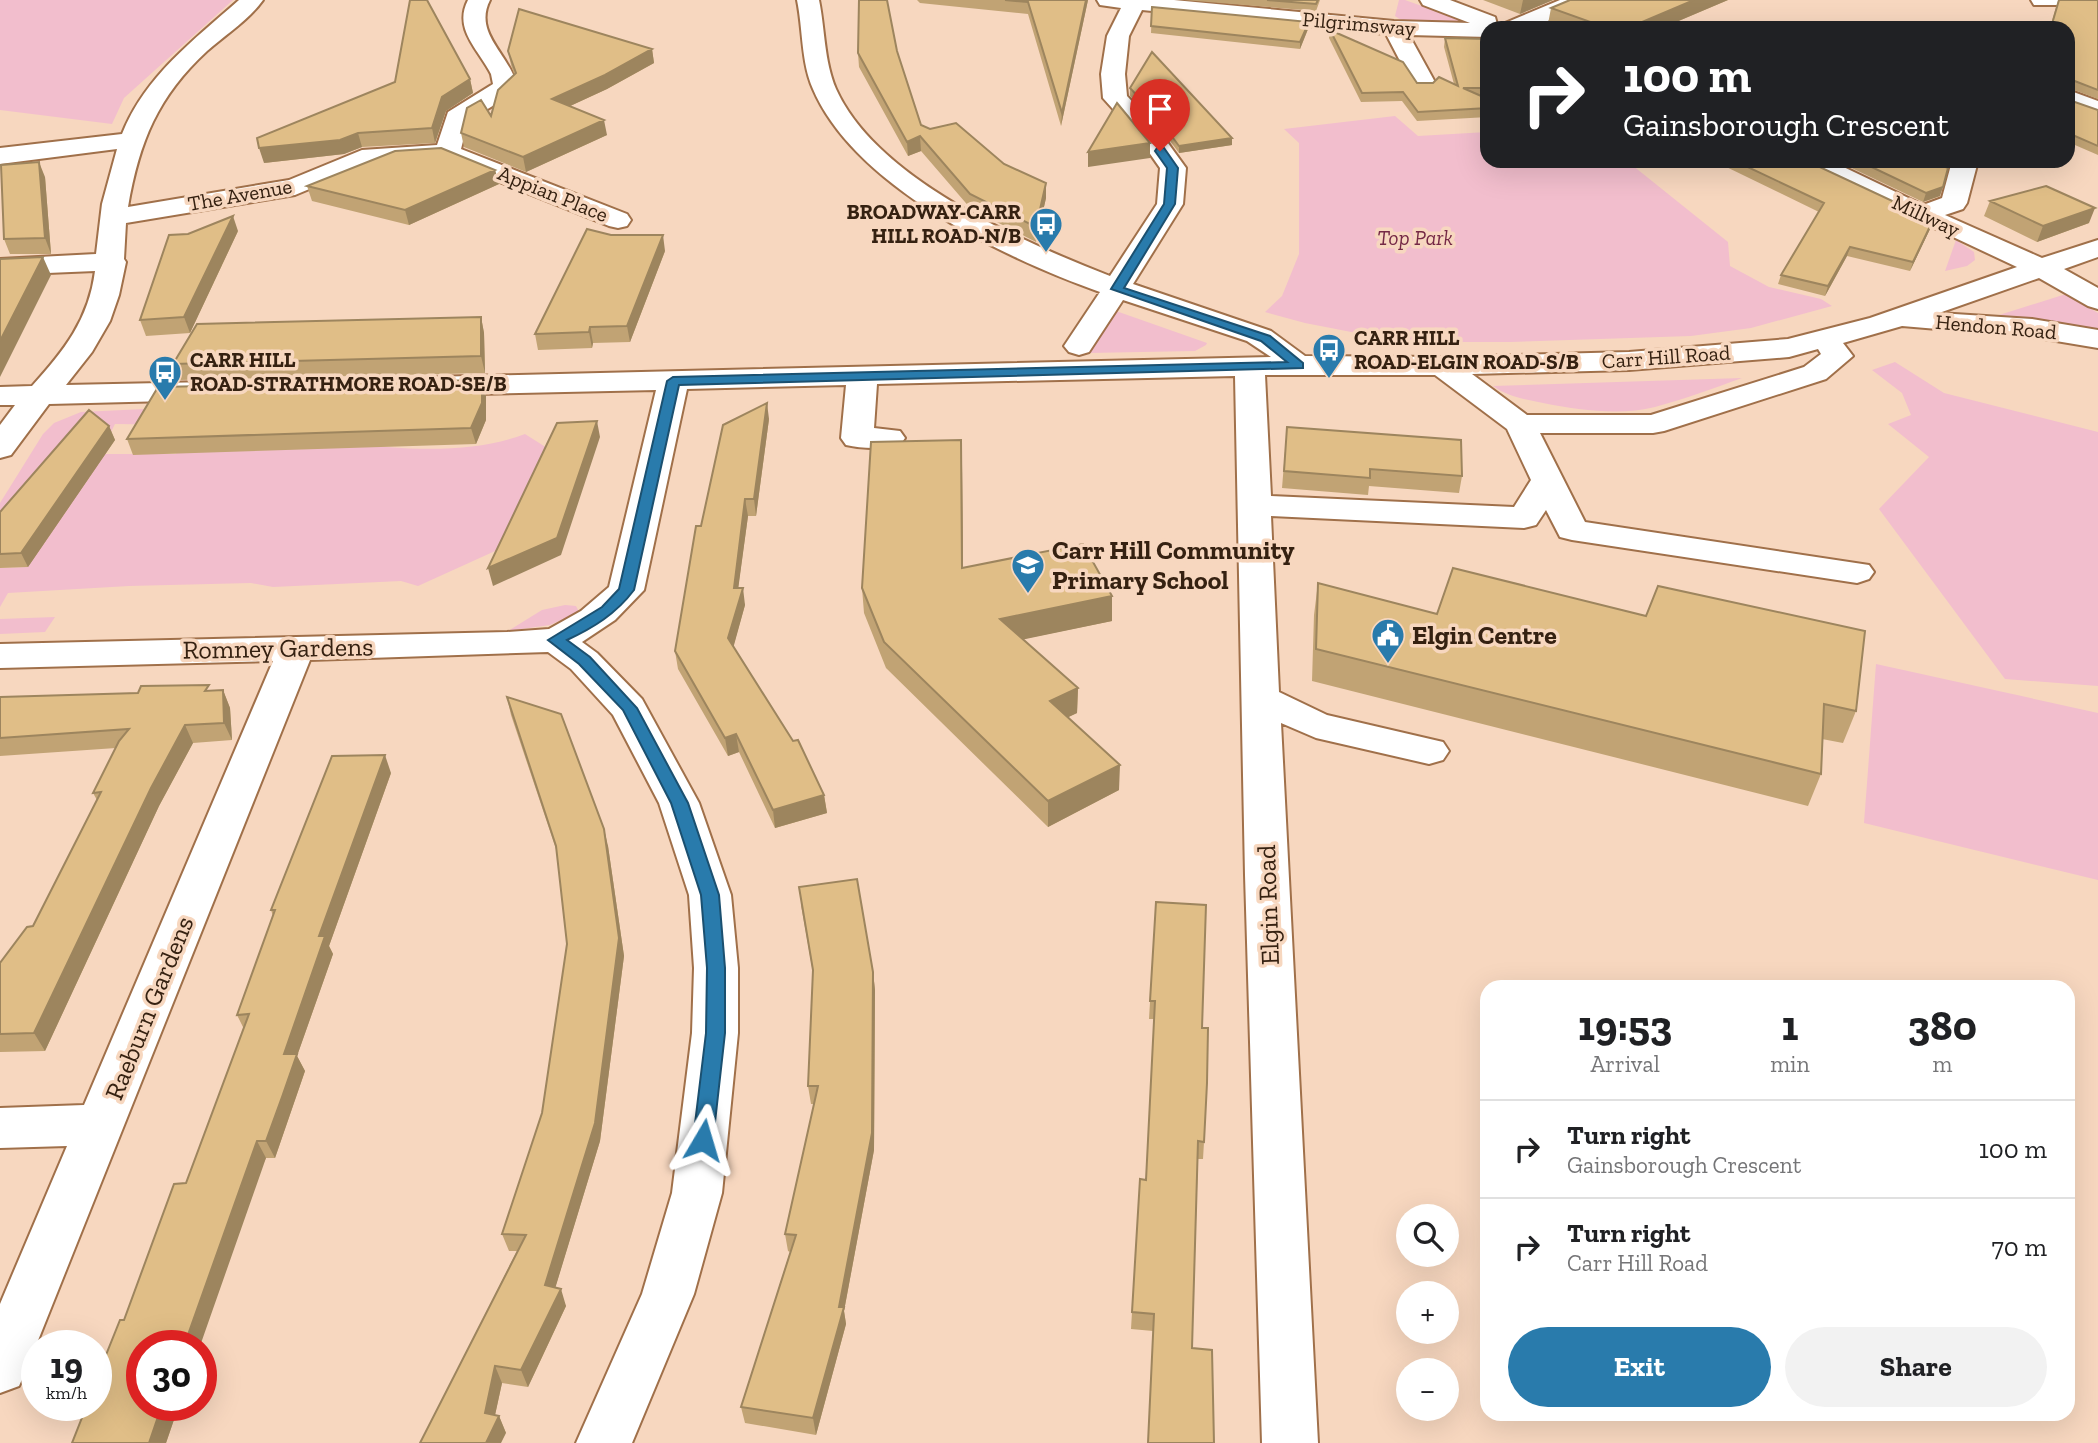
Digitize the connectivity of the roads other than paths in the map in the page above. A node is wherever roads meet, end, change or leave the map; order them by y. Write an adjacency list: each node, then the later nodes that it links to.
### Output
1 (252, 0): 16 (street)
2 (479, 0): 15 (street, The Avenue)
3 (808, 0): 29 (street)
4 (1106, 0): 7 (street, Pilgrimsway)
5 (1431, 0): 9 (street)
6 (1578, 0): 10 (street)
7 (1134, 3): 8 (street, Pilgrimsway); 29 (street)
8 (1386, 21): 11 (street, Pilgrimsway); 12 (street)
9 (1484, 21)
10 (1529, 21)
11 (1480, 29)
12 (1424, 84)
13 (2075, 100): 14 (street)
14 (2098, 110)
15 (457, 117): 17 (street); 19 (street, The Avenue)
16 (132, 140): 18 (street); 23 (street)
17 (448, 152): 19 (street, The Avenue); 24 (street, Appian Place)
18 (0, 156)
19 (362, 158): 23 (street, The Avenue)
20 (1826, 168): 22 (street, Millway)
21 (1963, 168): 22 (street)
22 (1922, 214): 28 (street, Millway)
23 (113, 217): 26 (street)
24 (618, 219)
25 (2098, 248): 28 (street, Carr Hill Road)
26 (112, 262): 27 (street); 42 (street)
27 (0, 267)
28 (2042, 268): 30 (street, Hendon Road); 31 (street, Carr Hill Road)
29 (1117, 289): 34 (street); 35 (street)
30 (2098, 300)
31 (1894, 319): 32 (street, Carr Hill Road); 33 (street, Hendon Road)
32 (1824, 338): 36 (street, Carr Hill Road); 44 (street)
33 (2098, 339)
34 (1079, 346)
35 (1298, 365): 36 (street, Carr Hill Road); 37 (street, Carr Hill Road)
36 (1442, 366): 44 (street)
37 (1251, 367): 38 (street, Carr Hill Road); 48 (street, Elgin Road)
38 (862, 376): 39 (street, Carr Hill Road); 45 (street)
39 (673, 381): 40 (street, Carr Hill Road); 50 (street)
40 (401, 387)
41 (231, 390): 42 (street)
42 (44, 394): 43 (street); 46 (street)
43 (0, 396)
44 (1520, 424): 47 (street)
45 (888, 438)
46 (0, 448)
47 (1547, 481): 48 (street); 49 (street)
48 (1254, 505): 53 (street, Elgin Road)
49 (1857, 572)
50 (556, 640): 51 (street, Romney Gardens); 58 (street)
51 (297, 647): 52 (street, Romney Gardens); 55 (street, Raeburn Gardens)
52 (0, 656)
53 (1262, 699): 54 (street); 59 (street, Elgin Road)
54 (1429, 751)
55 (102, 1125): 56 (street); 57 (street, Raeburn Gardens)
56 (0, 1128)
57 (0, 1368)
58 (604, 1443)
59 (1290, 1443)

